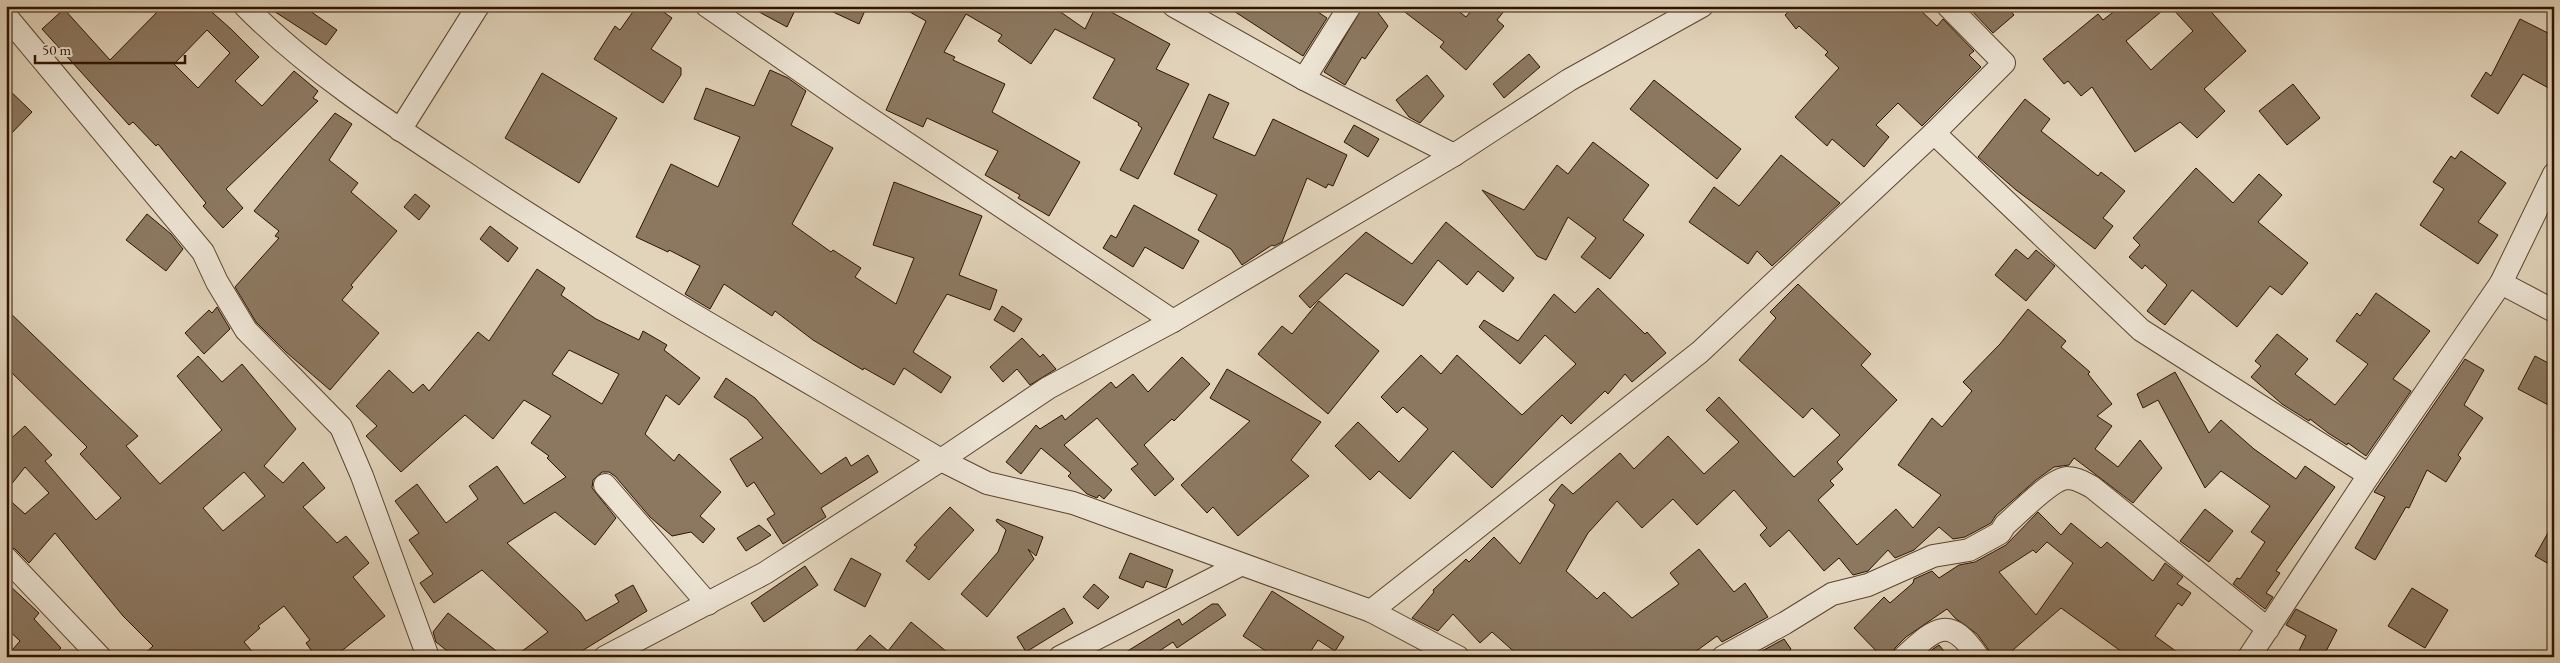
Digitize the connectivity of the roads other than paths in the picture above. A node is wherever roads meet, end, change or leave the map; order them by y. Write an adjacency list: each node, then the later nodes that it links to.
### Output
1 (245, 6): 10 (street)
2 (478, 6): 10 (street)
3 (707, 6): 16 (street)
4 (1174, 6): 9 (street)
5 (1350, 6): 9 (street)
6 (1702, 6): 12 (street)
7 (1948, 6): 11 (street)
8 (6, 16): 26 (street)
9 (1304, 79): 12 (street)
10 (400, 130): 17 (street)
11 (1934, 133): 18 (street); 23 (street)
12 (1454, 155): 16 (street)
13 (2554, 174): 14 (street)
14 (2501, 283): 15 (street); 18 (street)
15 (2554, 310)
16 (1174, 321): 17 (street)
17 (941, 460): 21 (street); 22 (street)
18 (2369, 475): 24 (street)
19 (605, 484): 22 (street)
20 (6, 558): 25 (street)
21 (1240, 565): 23 (street); 28 (street)
22 (708, 604): 27 (street)
23 (1372, 611): 29 (street)
24 (2268, 629): 30 (street); 33 (street)
25 (100, 657)
26 (428, 657)
27 (605, 657)
28 (1060, 657)
29 (1458, 657)
30 (1723, 657)
31 (1904, 657): 32 (street)
32 (1978, 657)
33 (2250, 657)

